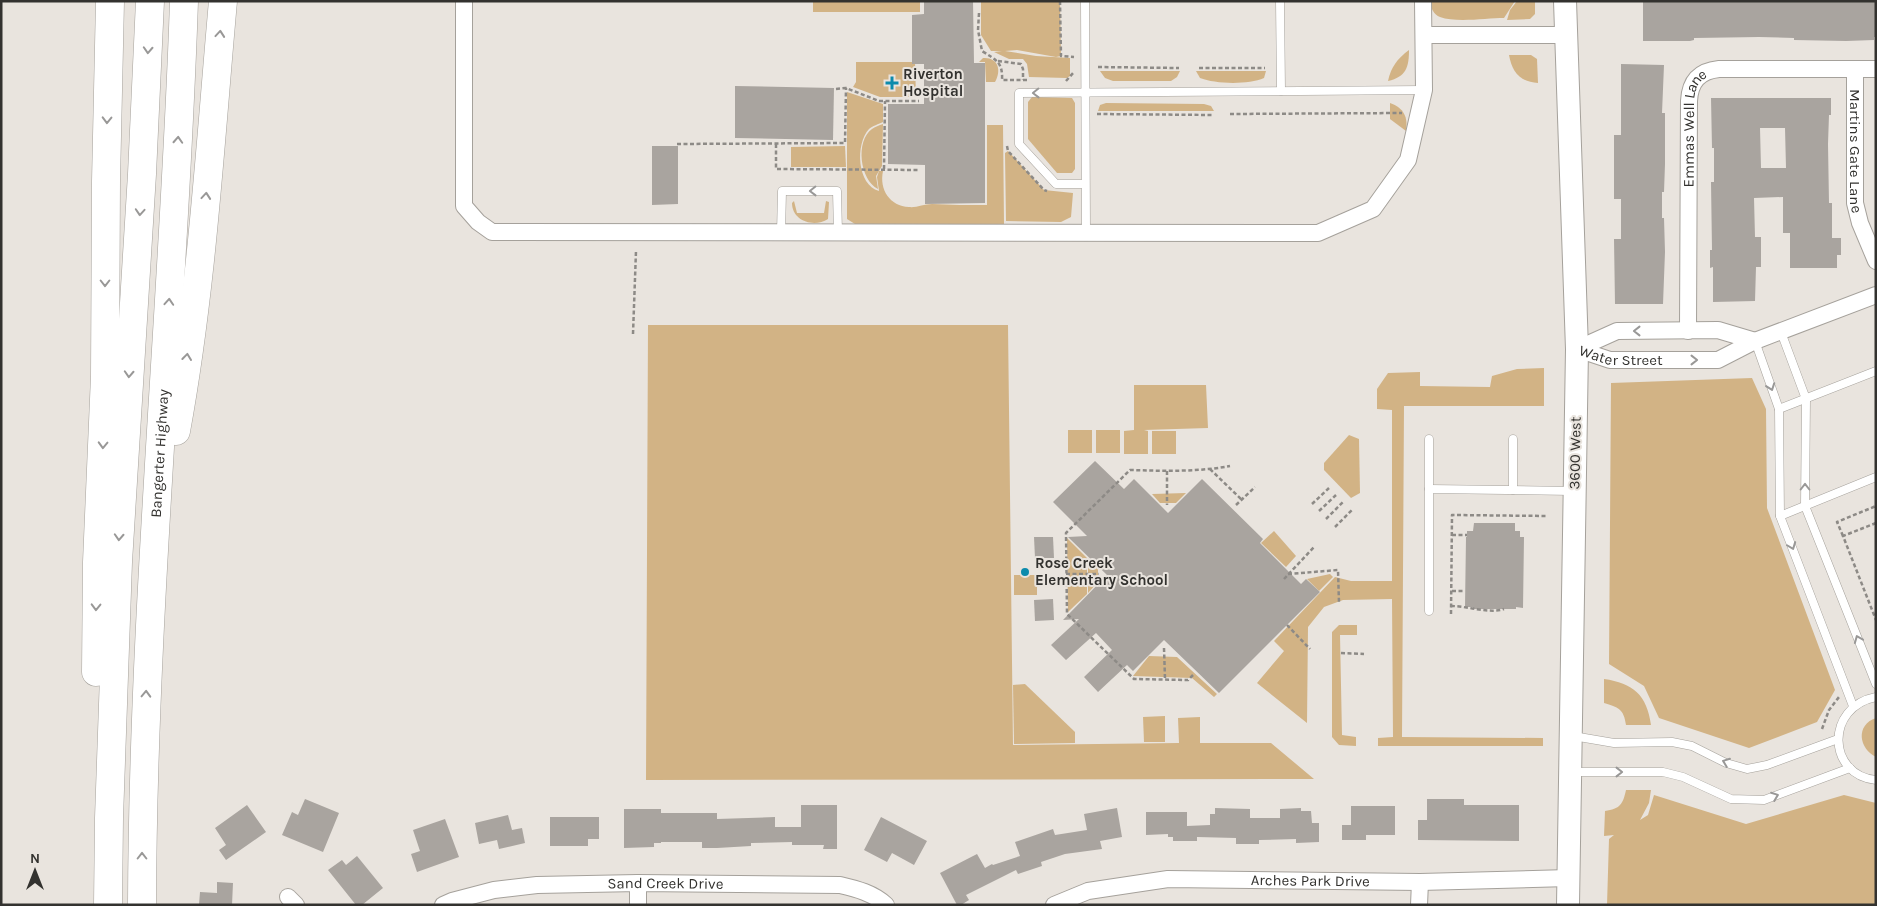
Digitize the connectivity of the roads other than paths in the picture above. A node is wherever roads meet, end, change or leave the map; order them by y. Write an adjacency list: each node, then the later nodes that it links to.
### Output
1 (110, 1): 48 (highway, one-way to 48)
2 (150, 1): 48 (highway, one-way to 48)
3 (184, 1): 38 (highway, Bangerter Highway, one-way to 3)
4 (223, 1): 38 (highway, one-way to 4)
5 (464, 1): 18 (street)
6 (1086, 1): 16 (lane)
7 (1280, 1): 15 (lane)
8 (1423, 1): 10 (street)
9 (1566, 1): 11 (main road, 3600 West)
10 (1424, 35): 11 (street); 14 (street)
11 (1566, 35): 26 (main road, 3600 West)
12 (1855, 69): 13 (street, Emmas Well Lane); 21 (street, Martins Gate Lane); 23 (street, Emmas Well Lane)
13 (1876, 69)
14 (1424, 90): 15 (lane); 20 (street)
15 (1281, 91): 16 (lane)
16 (1085, 92): 17 (lane); 17 (lane, one-way to 17)
17 (1084, 184): 20 (lane)
18 (781, 232): 19 (street); 19 (lane, one-way to 18)
19 (838, 233): 20 (street)
20 (1086, 233)
21 (1876, 261)
22 (1876, 294): 24 (street, Water Street)
23 (1688, 331): 25 (street, Water Street); 26 (street, Water Street, one-way to 26)
24 (1781, 332): 25 (street, Water Street); 28 (lane)
25 (1754, 341): 26 (street, Water Street, one-way to 25); 29 (lane, one-way to 29)
26 (1577, 349): 35 (main road, 3600 West)
27 (1876, 371): 28 (lane)
28 (1806, 399): 29 (lane); 36 (lane, one-way to 28)
29 (1778, 408): 37 (lane)
30 (1513, 439): 34 (lane)
31 (1429, 440): 33 (lane)
32 (1876, 477): 36 (lane)
33 (1430, 489): 34 (lane); 39 (lane)
34 (1513, 490): 35 (lane)
35 (1575, 491): 43 (main road, 3600 West)
36 (1805, 506): 37 (lane); 40 (lane, one-way to 36)
37 (1780, 516): 42 (lane, one-way to 42)
38 (154, 525): 53 (highway, Bangerter Highway, one-way to 38)
39 (1429, 612)
40 (1876, 684)
41 (1876, 697): 42 (lane)
42 (1853, 706): 44 (lane)
43 (1570, 735): 44 (lane, one-way to 43); 46 (main road, 3600 West)
44 (1838, 739): 45 (lane)
45 (1850, 768): 46 (lane, one-way to 45); 47 (lane)
46 (1570, 772): 49 (main road, 3600 West)
47 (1876, 780)
48 (109, 818): 52 (highway)
49 (1570, 878): 50 (street, Arches Park Drive); 59 (main road, 3600 West)
50 (1420, 882): 57 (street, Arches Park Drive); 58 (street)
51 (638, 883): 54 (street, Sand Creek Drive); 55 (street); 56 (street, Sand Creek Drive)
52 (108, 905)
53 (142, 905)
54 (443, 905)
55 (638, 905)
56 (886, 905)
57 (1054, 905)
58 (1419, 905)
59 (1568, 905)

